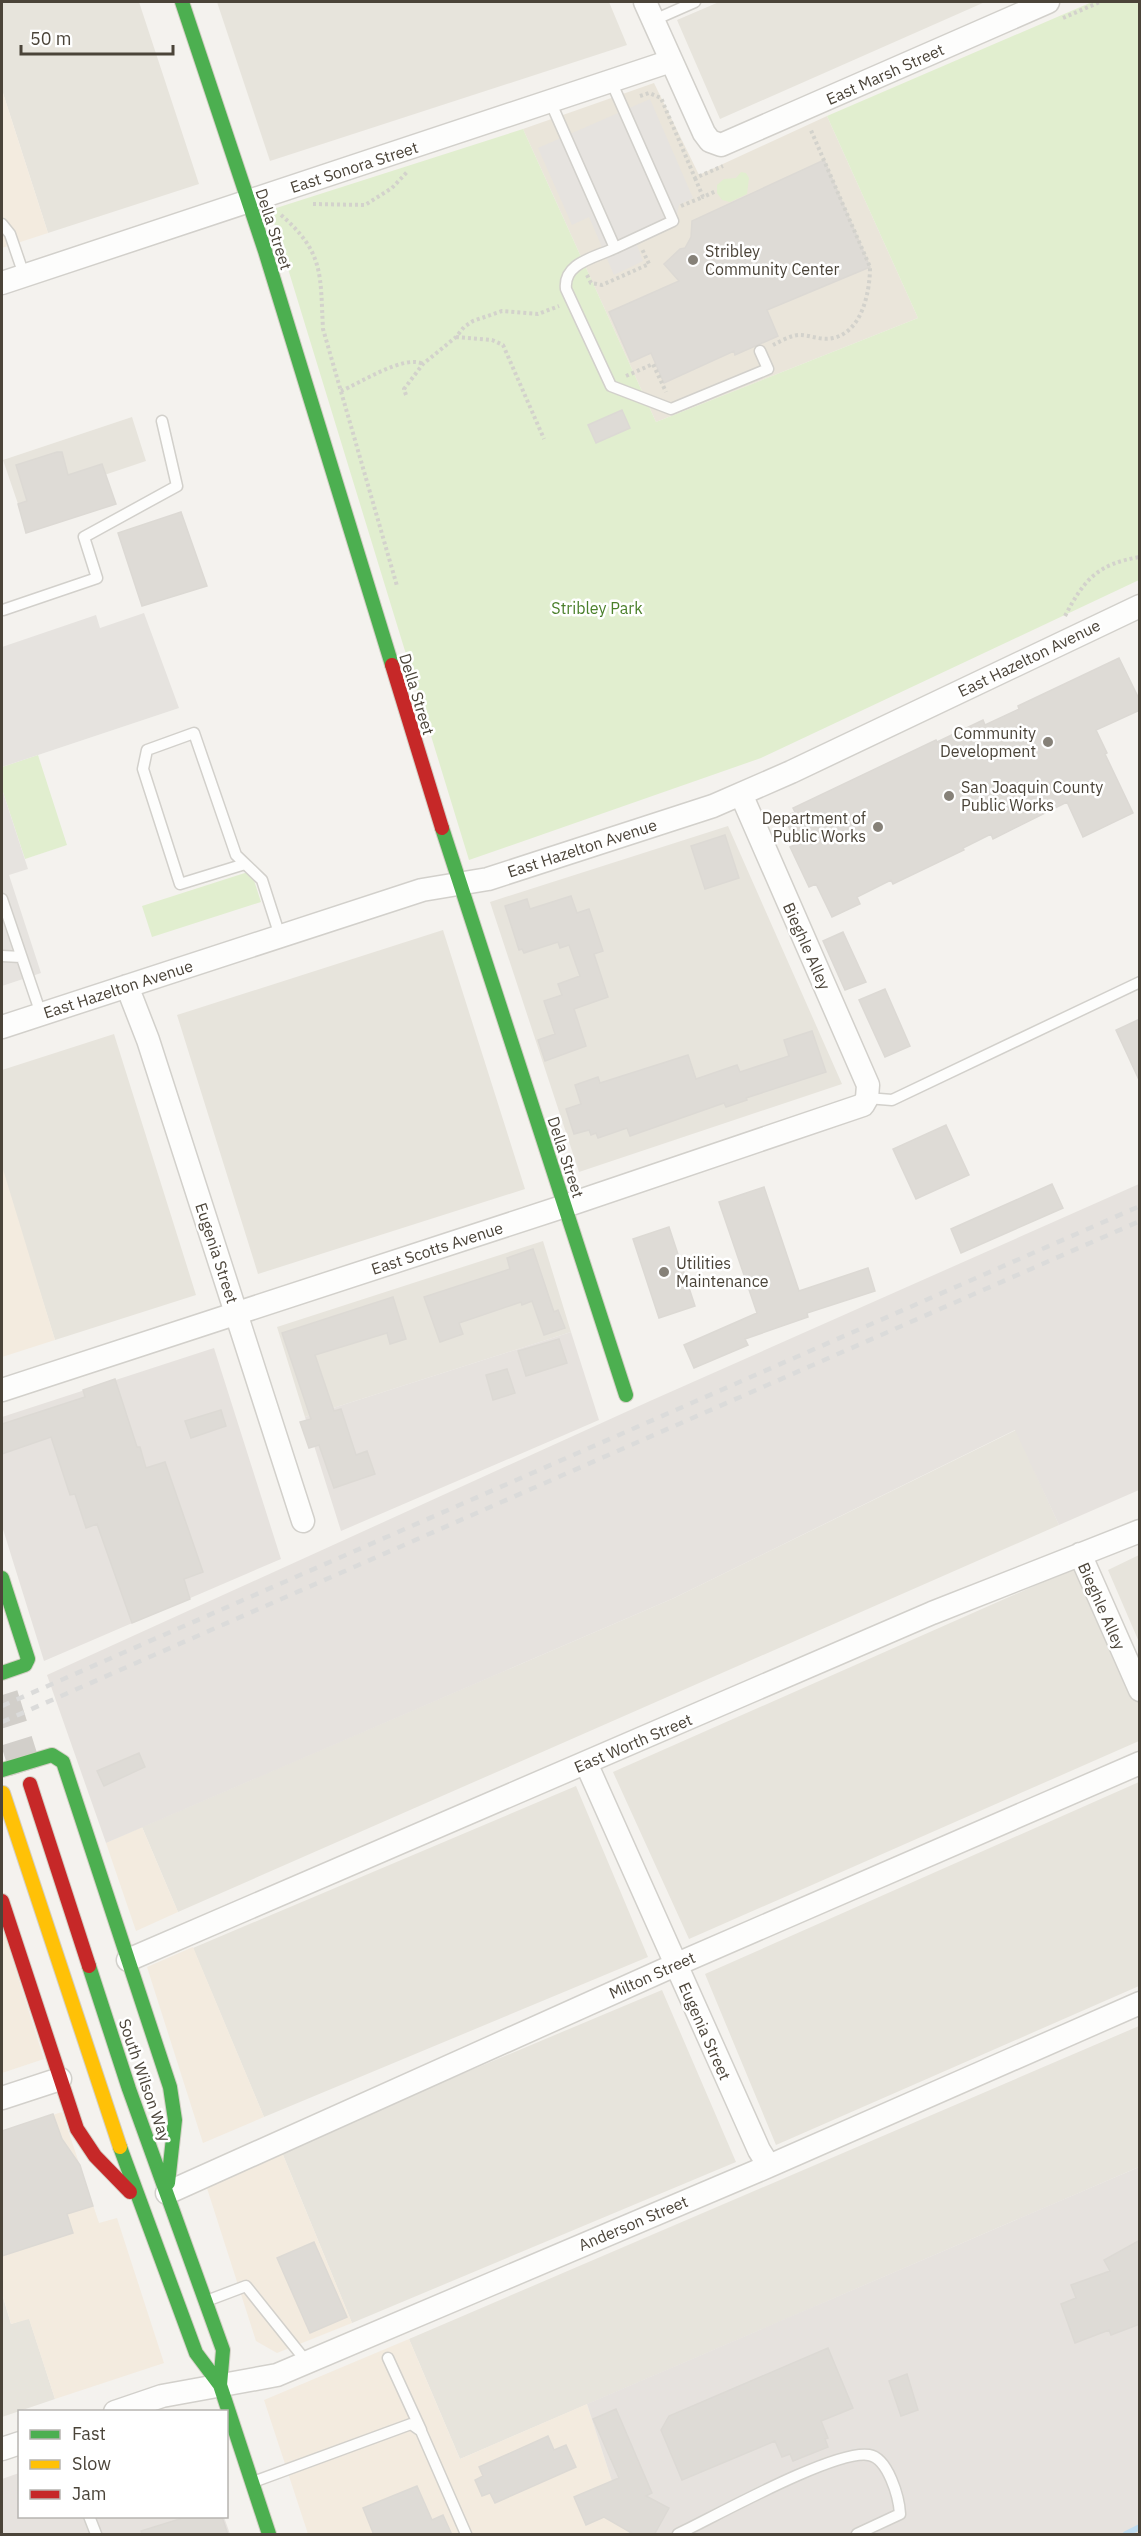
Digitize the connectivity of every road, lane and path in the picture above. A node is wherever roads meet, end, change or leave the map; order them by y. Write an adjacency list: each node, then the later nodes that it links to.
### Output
1 (182, 2): 11 (main road, Della Street)
2 (695, 2): 4 (lane)
3 (1048, 2): 5 (street, East Marsh Street)
4 (649, 11): 5 (street)
5 (671, 61): 6 (street, East Sonora Street)
6 (611, 81): 7 (street, East Sonora Street); 14 (lane)
7 (550, 101): 11 (street, East Sonora Street); 14 (lane)
8 (810, 128): 19 (path)
9 (695, 178): 10 (path)
10 (716, 191)
11 (248, 202): 15 (street, East Sonora Street); 34 (main road, Della Street)
12 (278, 213): 22 (path)
13 (2, 224): 15 (lane)
14 (615, 248): 17 (lane)
15 (24, 275): 16 (street, East Sonora Street)
16 (2, 282)
17 (570, 300): 18 (path); 21 (lane)
18 (456, 338): 20 (path); 26 (path)
19 (760, 351): 24 (lane)
20 (423, 364): 22 (path); 23 (path)
21 (609, 384): 24 (lane); 24 (path)
22 (340, 392): 28 (path)
23 (406, 395)
24 (674, 408)
25 (162, 421): 30 (lane)
26 (544, 439)
27 (1140, 557): 31 (path)
28 (399, 594)
29 (1140, 606): 32 (street, East Hazelton Avenue)
30 (2, 609)
31 (1065, 616)
32 (741, 794): 34 (street, East Hazelton Avenue); 43 (street, Bieghle Alley)
33 (245, 864): 33 (lane); 36 (lane)
34 (459, 883): 36 (street, East Hazelton Avenue); 44 (main road, Della Street)
35 (2, 899): 38 (lane)
36 (280, 936): 40 (street, East Hazelton Avenue)
37 (2, 956): 38 (lane)
38 (21, 957): 41 (lane)
39 (1140, 982): 43 (lane)
40 (127, 986): 41 (street, East Hazelton Avenue); 45 (street, Eugenia Street)
41 (41, 1014): 42 (street, East Hazelton Avenue)
42 (2, 1027)
43 (867, 1098): 44 (street, East Scotts Avenue)
44 (565, 1206): 45 (street, East Scotts Avenue); 47 (main road, Della Street)
45 (236, 1313): 46 (street, East Scotts Avenue); 48 (street, Eugenia Street)
46 (2, 1390)
47 (626, 1395)
48 (303, 1521)
49 (1140, 1531): 50 (street, East Worth Street)
50 (1080, 1554): 53 (street, Bieghle Alley); 55 (street, East Worth Street)
51 (2, 1578): 52 (main road)
52 (2, 1673)
53 (1138, 1683)
54 (1140, 1763): 61 (street, Milton Street)
55 (585, 1764): 60 (street, East Worth Street); 61 (street, Eugenia Street)
56 (2, 1770): 60 (main road)
57 (30, 1784): 66 (main road, South Wilson Way)
58 (3, 1793): 67 (main road, South Wilson Way)
59 (2, 1902): 63 (main road)
60 (128, 1960): 66 (main road)
61 (675, 1965): 65 (street, Eugenia Street); 66 (street, Milton Street)
62 (1140, 2003): 65 (street, Anderson Street)
63 (60, 2079): 64 (street); 67 (main road)
64 (2, 2098)
65 (769, 2166): 70 (street, Anderson Street)
66 (167, 2193): 68 (main road, South Wilson Way)
67 (140, 2203): 71 (main road, South Wilson Way)
68 (206, 2301): 70 (lane); 71 (main road, South Wilson Way)
69 (388, 2358): 73 (lane)
70 (306, 2361): 71 (street, Anderson Street)
71 (220, 2385): 72 (street, Anderson Street); 76 (main road, South Wilson Way)
72 (121, 2410)
73 (421, 2431): 76 (lane); 81 (lane)
74 (18, 2444): 75 (street)
75 (2, 2449)
76 (252, 2483): 80 (main road, South Wilson Way)
77 (89, 2518): 79 (lane)
78 (684, 2533): 82 (lane)
79 (96, 2535)
80 (269, 2535)
81 (466, 2535)
82 (857, 2535)

